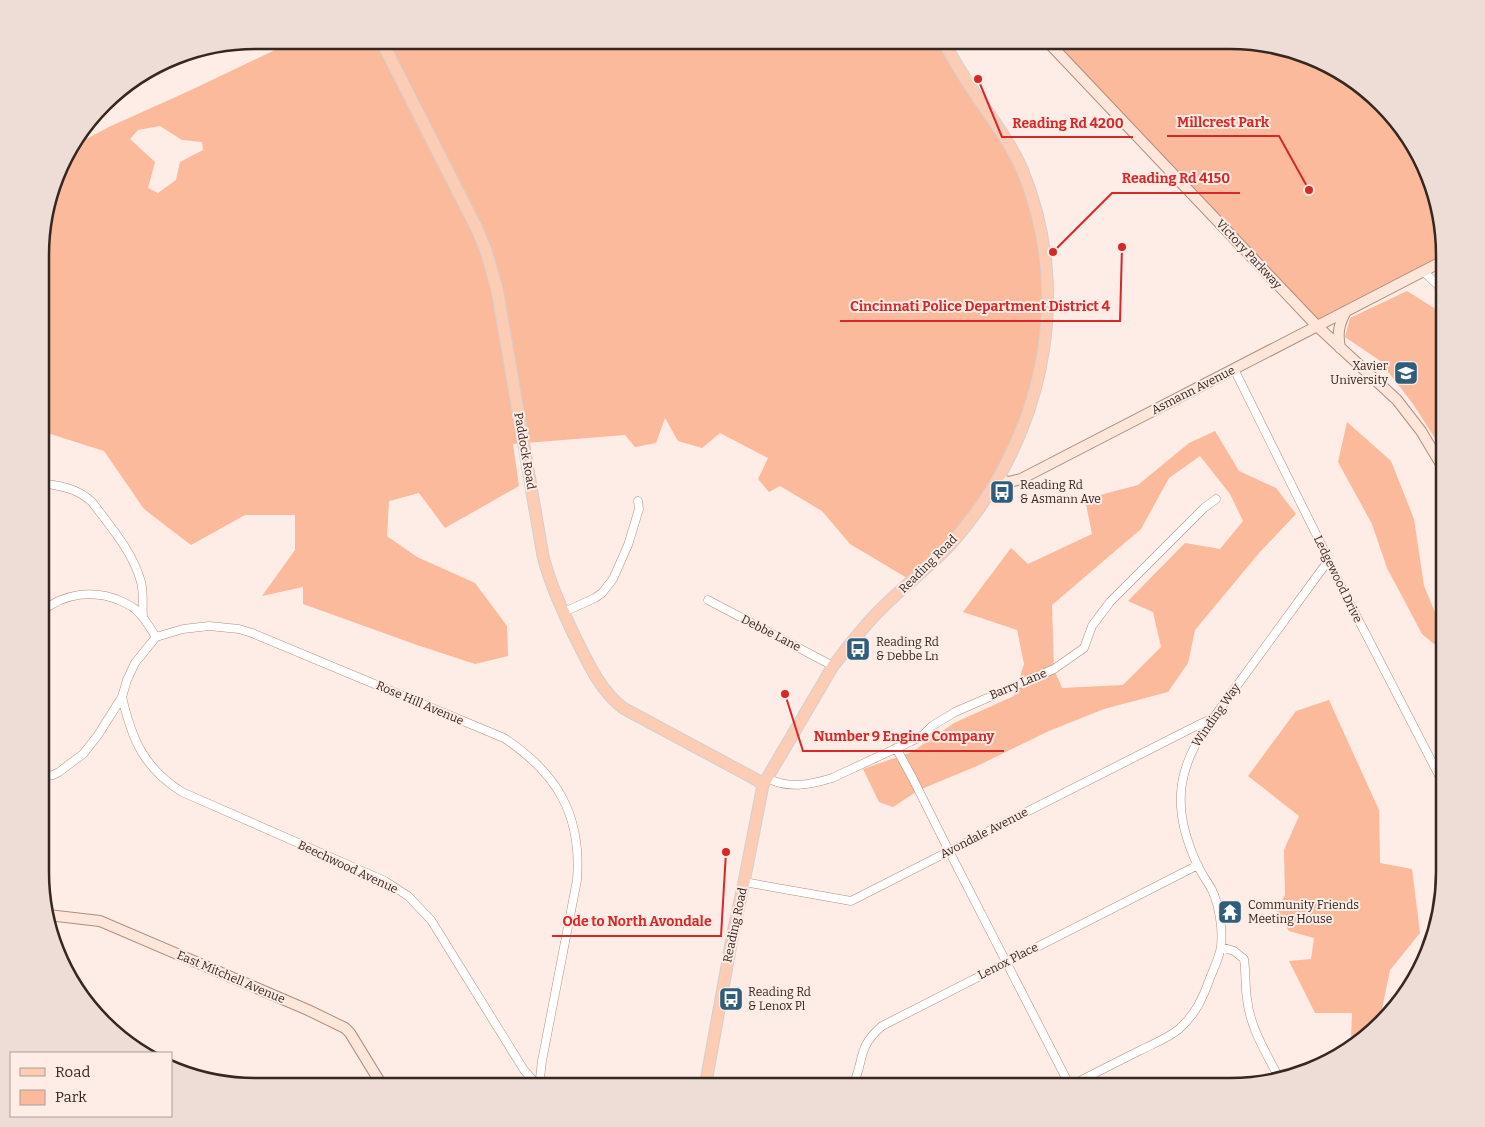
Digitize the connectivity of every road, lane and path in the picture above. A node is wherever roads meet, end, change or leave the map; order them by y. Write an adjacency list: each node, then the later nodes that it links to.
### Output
1 (386, 49): 19 (main road, Paddock Road)
2 (948, 49): 12 (main road, Reading Road)
3 (1055, 49): 8 (street, Victory Parkway)
4 (1436, 264): 5 (street, Asmann Avenue)
5 (1423, 271): 6 (street); 7 (street, Asmann Avenue)
6 (1436, 283)
7 (1346, 311): 8 (street, Asmann Avenue); 9 (street)
8 (1317, 326): 9 (street, Victory Parkway); 10 (street, Asmann Avenue)
9 (1340, 348): 11 (street, Victory Parkway)
10 (1234, 369): 12 (street, Asmann Avenue); 16 (street, Ledgewood Drive)
11 (1436, 456)
12 (998, 480): 22 (main road, Reading Road)
13 (49, 484): 20 (street)
14 (1216, 499): 25 (street, Barry Lane)
15 (638, 501): 19 (street)
16 (1328, 561): 24 (street, Winding Way); 26 (street, Ledgewood Drive)
17 (708, 600): 22 (street, Debbe Lane)
18 (49, 606): 20 (street)
19 (564, 612): 28 (main road, Paddock Road)
20 (143, 617): 21 (street)
21 (156, 637): 23 (street); 38 (street, Rose Hill Avenue)
22 (833, 666): 28 (main road, Reading Road)
23 (122, 697): 27 (street); 37 (street, Beechwood Avenue)
24 (1214, 718): 29 (street, Avondale Avenue); 30 (street, Winding Way)
25 (896, 748): 28 (street, Barry Lane); 29 (street)
26 (1436, 770)
27 (49, 776)
28 (765, 781): 31 (main road, Reading Road)
29 (949, 851): 31 (street, Avondale Avenue); 34 (street)
30 (1198, 865): 33 (street, Winding Way); 34 (street, Lenox Place)
31 (744, 882): 39 (main road, Reading Road)
32 (54, 916): 36 (street, East Mitchell Avenue)
33 (1221, 947): 35 (street); 42 (street)
34 (1005, 962): 40 (street, Lenox Place); 41 (street)
35 (1276, 1073)
36 (378, 1078)
37 (531, 1078)
38 (540, 1078)
39 (707, 1078)
40 (856, 1078)
41 (1065, 1078)
42 (1085, 1078)

